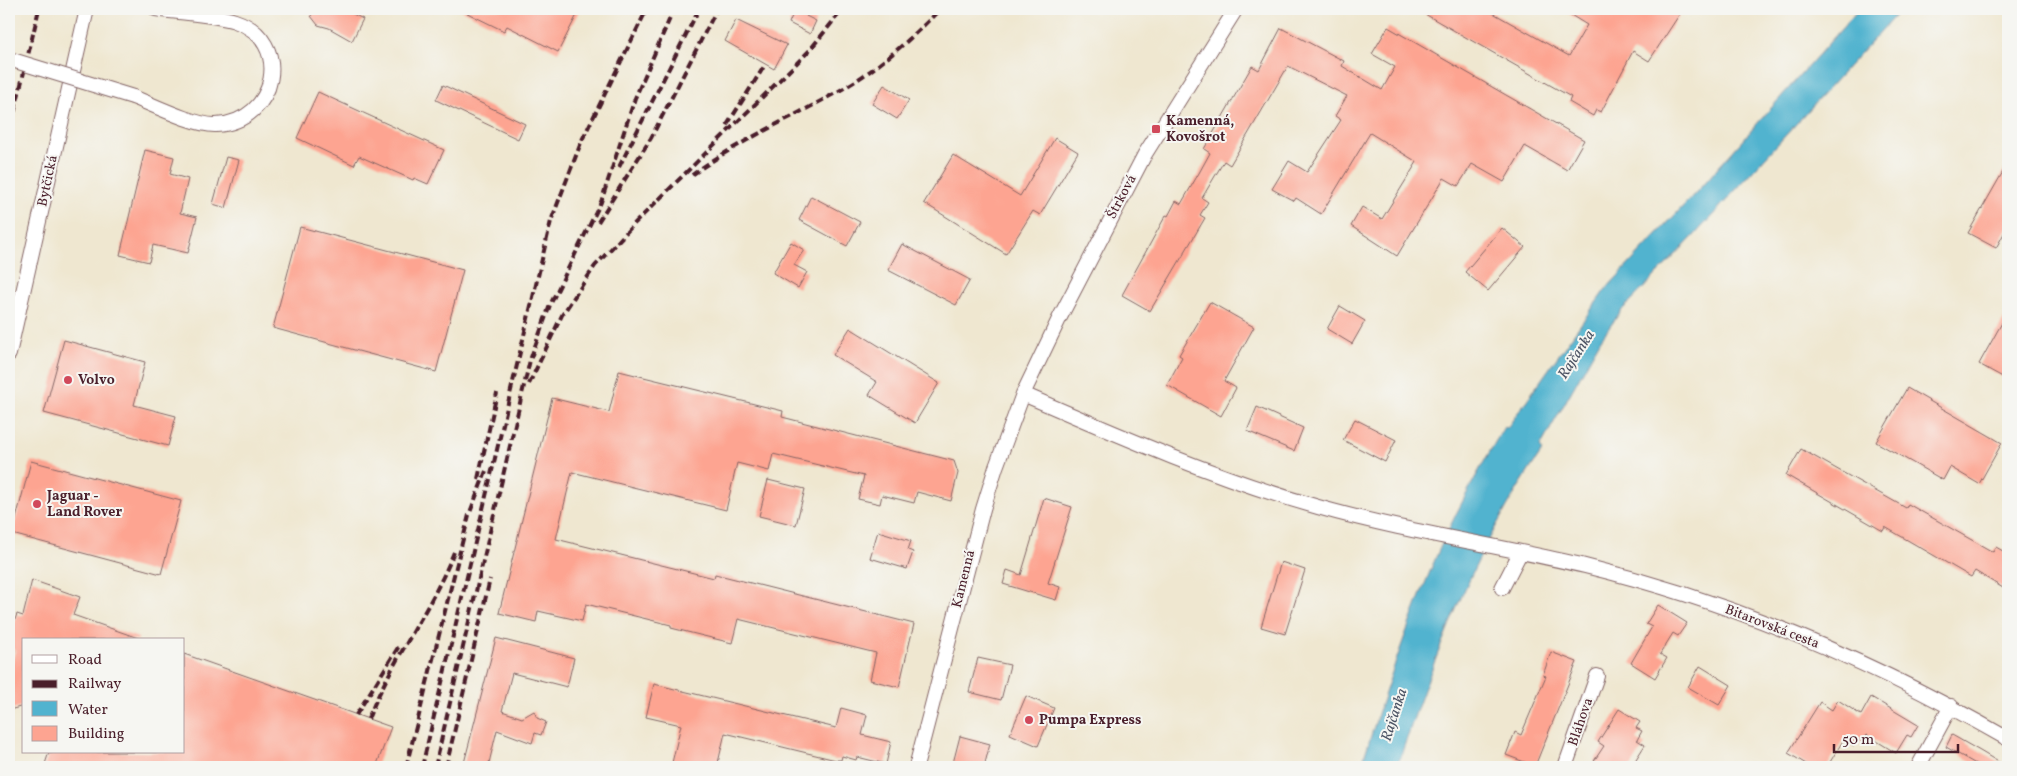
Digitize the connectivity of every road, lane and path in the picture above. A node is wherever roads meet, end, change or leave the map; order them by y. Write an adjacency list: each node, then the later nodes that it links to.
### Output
1 (87, 9): 5 (street, Bytčická)
2 (156, 9): 4 (street, bridge)
3 (1236, 9): 6 (street, Štrková)
4 (9, 59)
5 (9, 354)
6 (1023, 394): 7 (street, Bitarovská cesta); 12 (street, Kamenná)
7 (1520, 553): 8 (street); 10 (street, Bitarovská cesta)
8 (1502, 588)
9 (1597, 676): 13 (street, Bláhova)
10 (1951, 706): 11 (street, Bitarovská cesta); 14 (street)
11 (2008, 739)
12 (916, 767)
13 (1565, 767)
14 (1918, 767)

